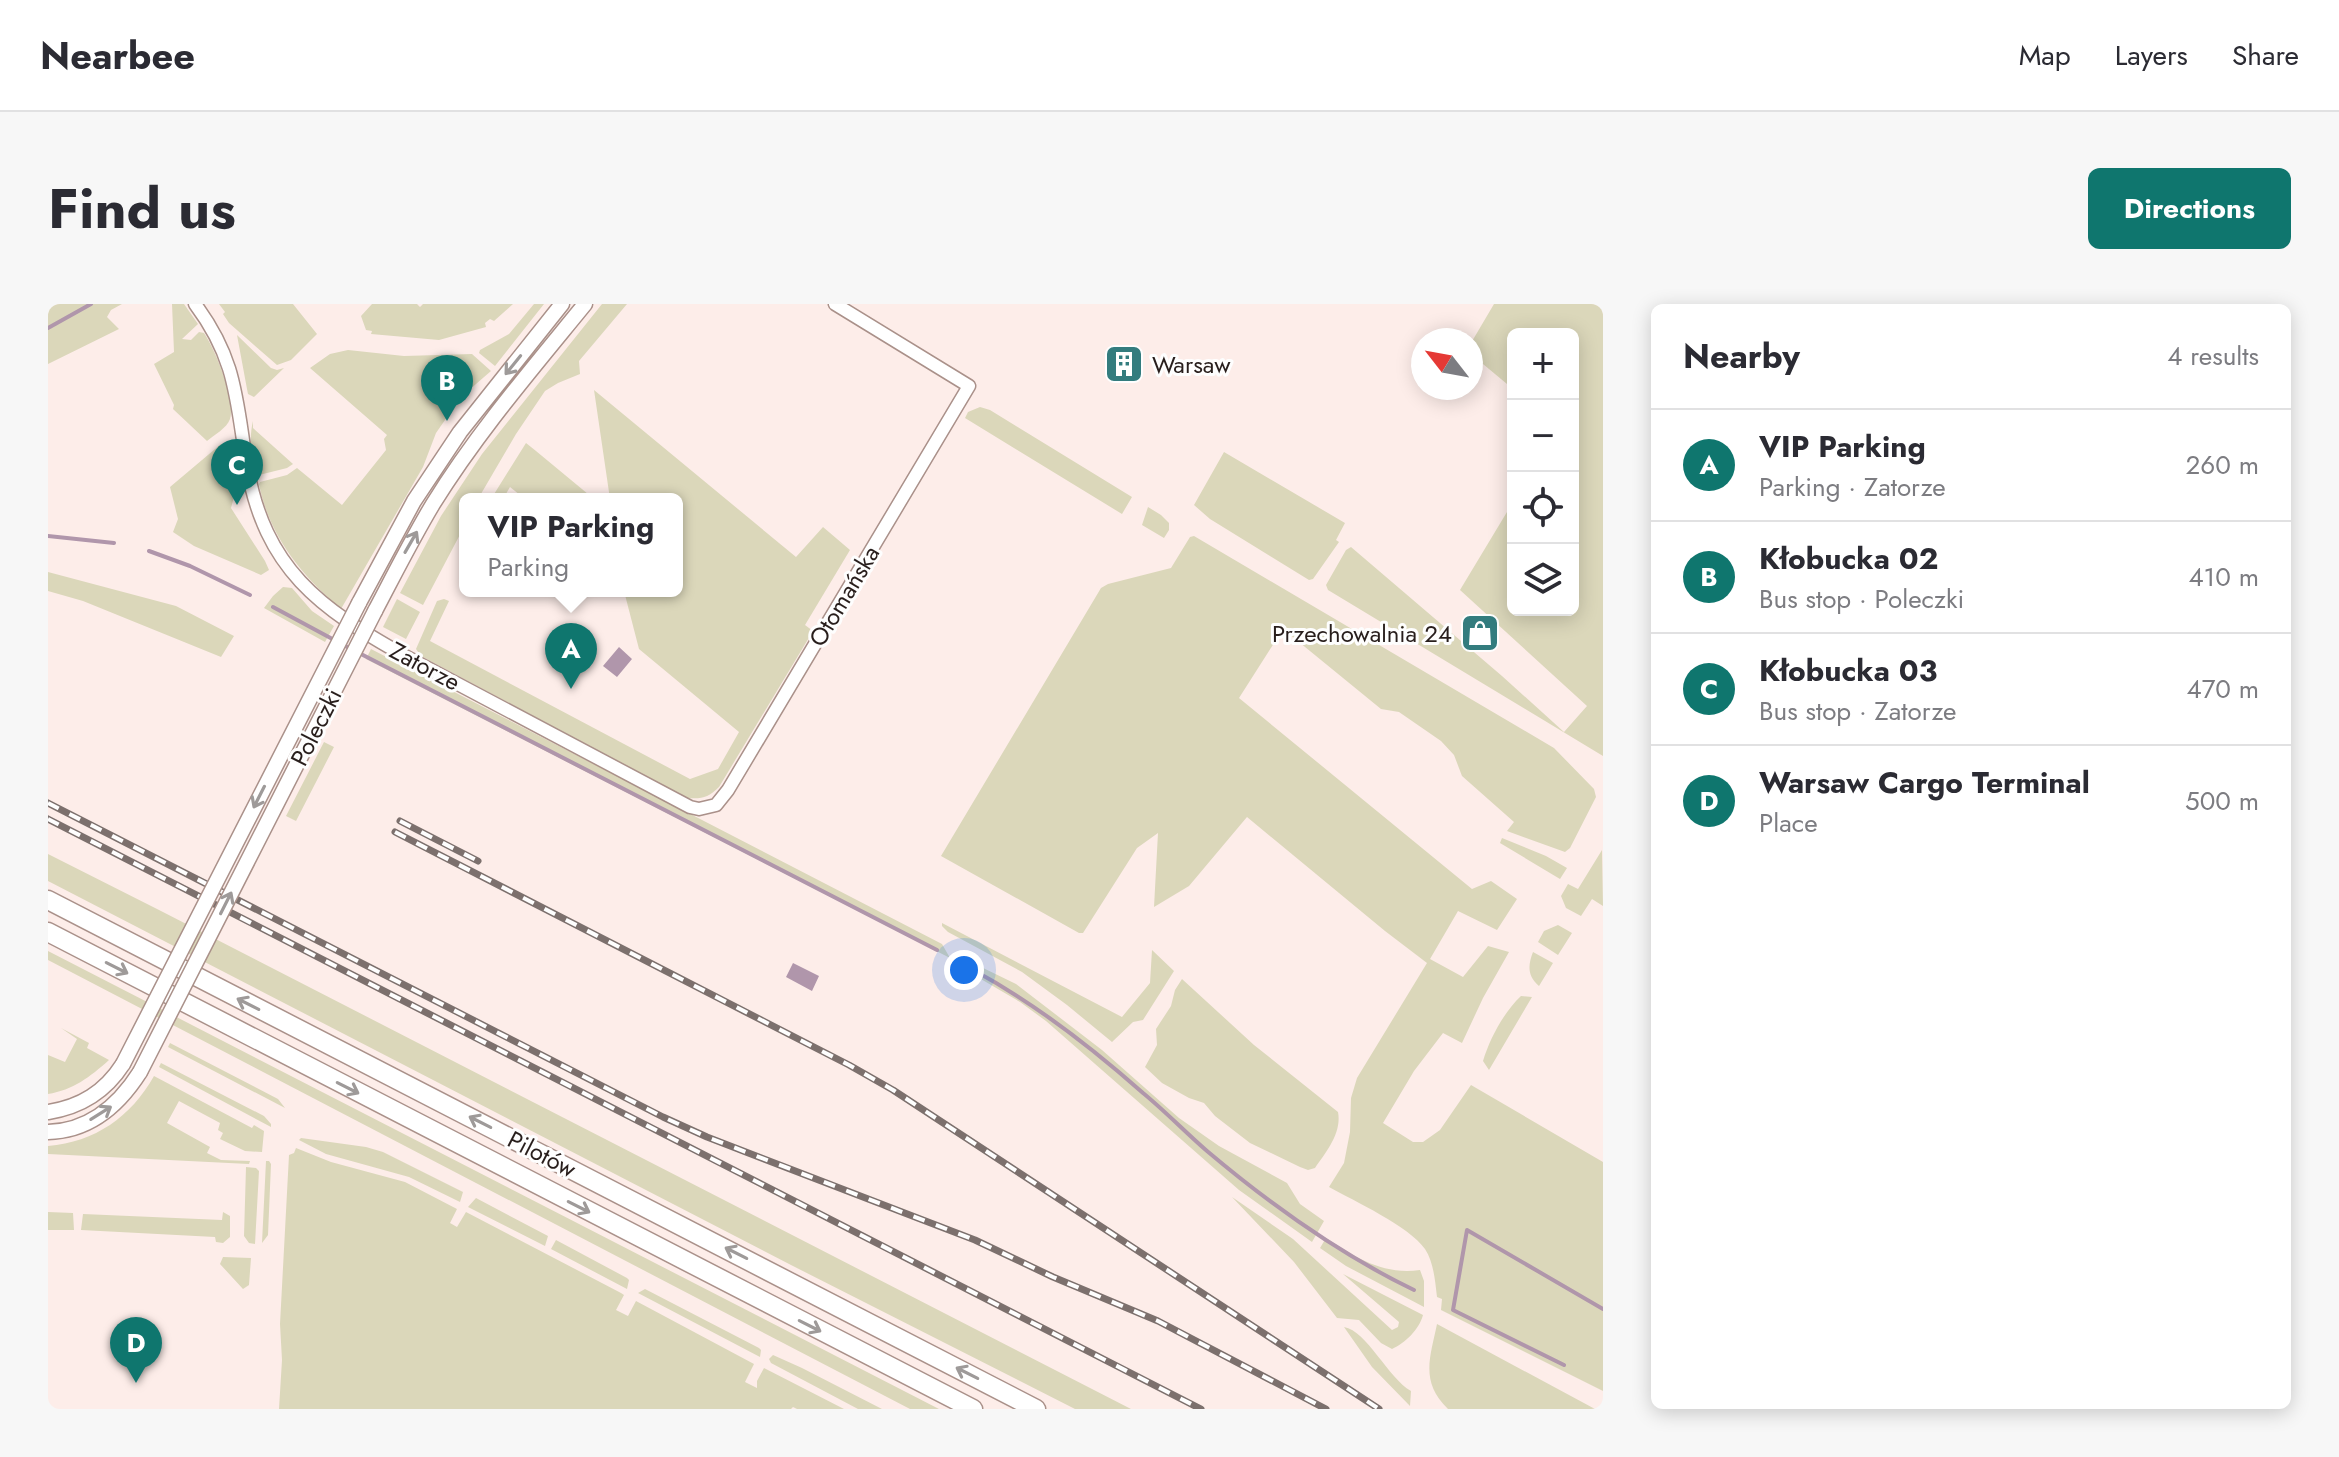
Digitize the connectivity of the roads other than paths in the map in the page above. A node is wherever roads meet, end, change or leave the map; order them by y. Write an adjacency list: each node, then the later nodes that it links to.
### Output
1 (195, 304): 5 (street, Zatorze)
2 (562, 304): 8 (main road, Poleczki, one-way to 8, bridge)
3 (585, 304): 9 (main road, Poleczki, one-way to 3, bridge)
4 (835, 304): 5 (street, Otomańska)
5 (716, 805)
6 (48, 900): 11 (highway, Pilotów, one-way to 6)
7 (48, 932): 10 (highway, Pilotów, one-way to 10)
8 (48, 1112)
9 (48, 1132)
10 (973, 1409)
11 (1036, 1409)

